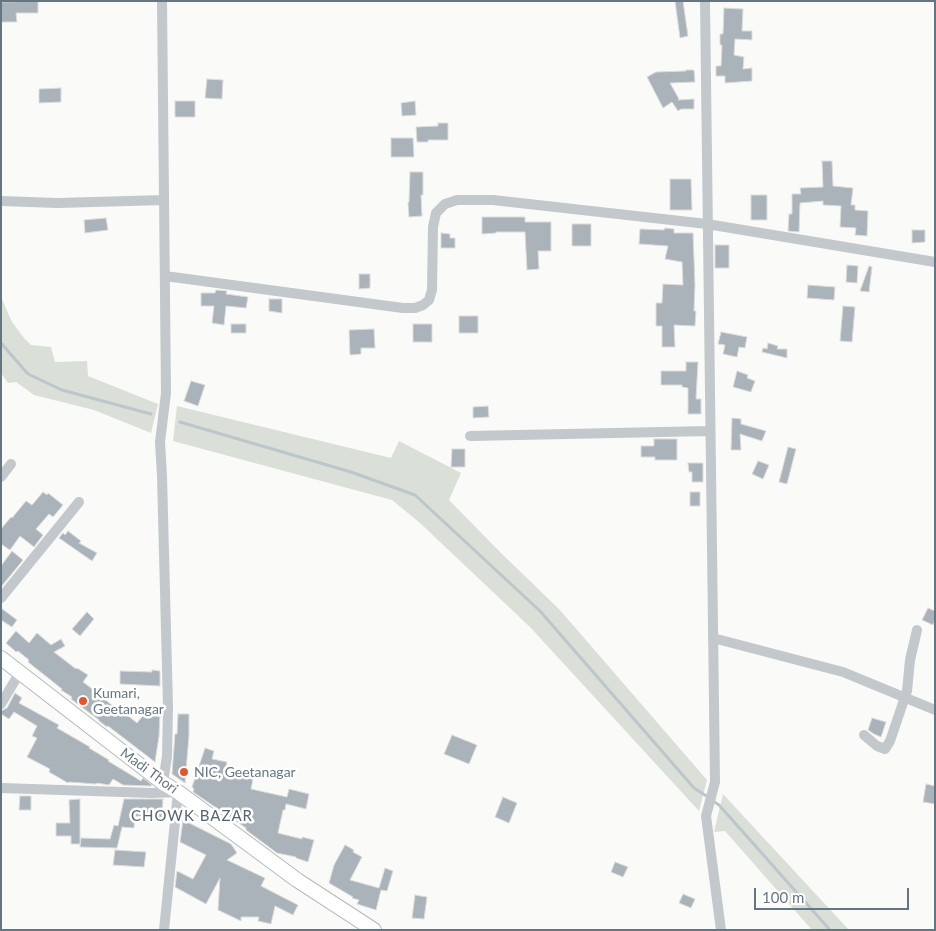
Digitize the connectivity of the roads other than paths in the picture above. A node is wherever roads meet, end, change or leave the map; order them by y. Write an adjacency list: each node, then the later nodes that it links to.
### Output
1 (162, 1): 3 (street)
2 (704, 1): 5 (street)
3 (164, 200): 4 (street); 7 (street)
4 (1, 201)
5 (707, 224): 6 (street); 7 (street); 8 (street)
6 (935, 262)
7 (165, 276): 22 (street)
8 (710, 431): 9 (street); 15 (street)
9 (470, 436)
10 (11, 464): 11 (street)
11 (1, 477)
12 (79, 502): 13 (street)
13 (1, 598)
14 (917, 630): 18 (street)
15 (713, 638): 18 (street); 27 (street)
16 (1, 658): 17 (main road, Madi Thori)
17 (20, 672): 19 (street); 22 (main road, Madi Thori)
18 (904, 698): 20 (street); 21 (street)
19 (1, 704)
20 (935, 710)
21 (864, 734)
22 (163, 783): 24 (main road, Madi Thori)
23 (1, 788): 24 (street)
24 (178, 792): 25 (street); 26 (main road, Madi Thori)
25 (164, 930)
26 (374, 930)
27 (721, 930)

